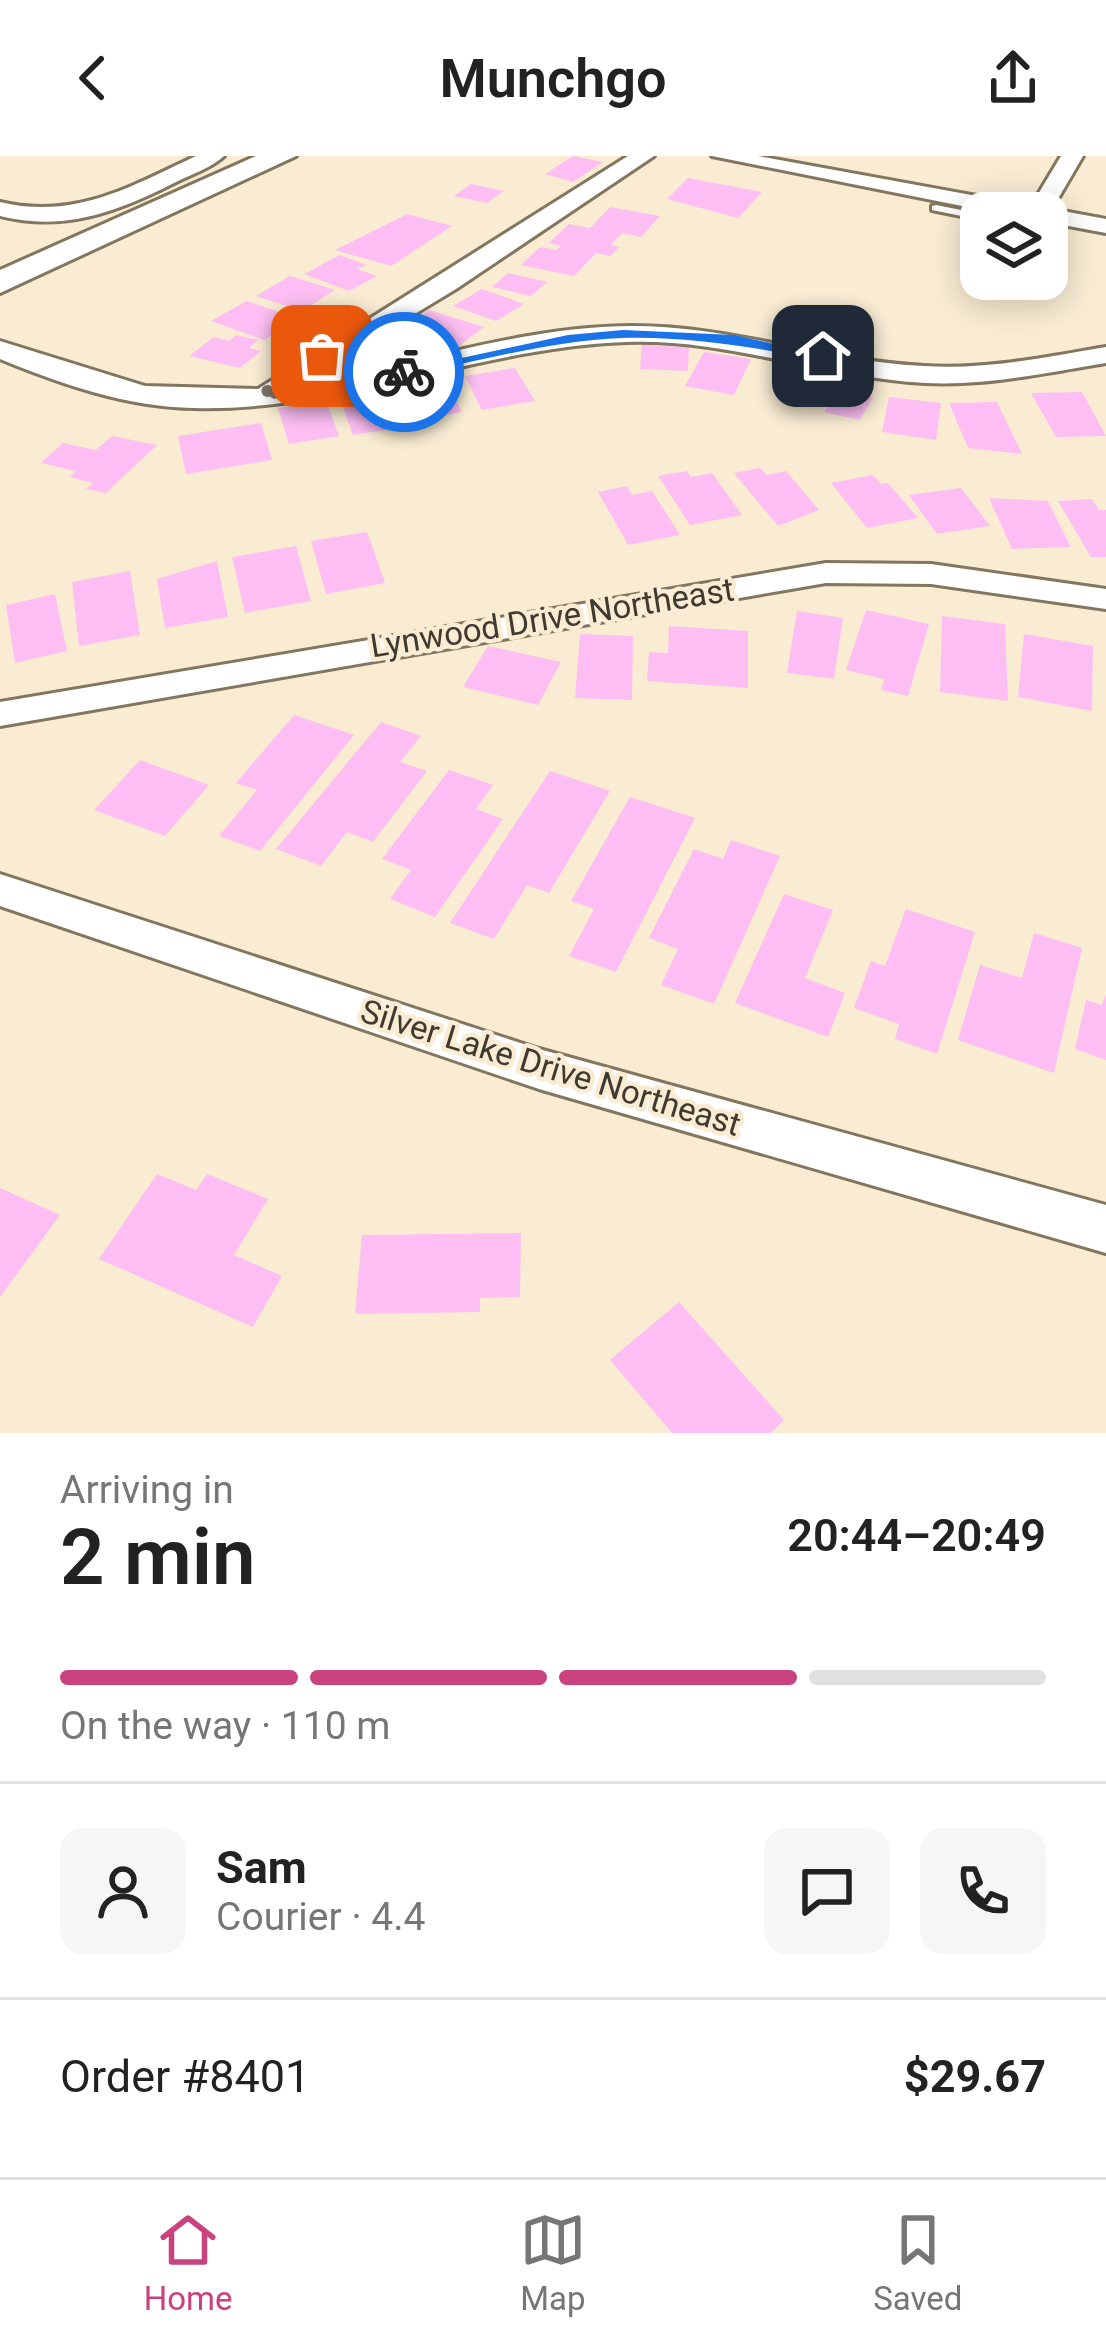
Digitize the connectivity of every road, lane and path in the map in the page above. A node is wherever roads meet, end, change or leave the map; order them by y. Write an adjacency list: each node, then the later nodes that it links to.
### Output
1 (213, 156): 9 (street)
2 (281, 156): 13 (street)
3 (643, 156): 16 (street)
4 (724, 156): 7 (street)
5 (1072, 156): 6 (street)
6 (1049, 192)
7 (960, 206)
8 (936, 208): 10 (lane)
9 (0, 209)
10 (960, 209)
11 (1068, 219): 12 (street)
12 (1106, 226)
13 (0, 283)
14 (0, 350): 16 (street)
15 (1106, 355): 16 (street)
16 (261, 395)
17 (1106, 599): 18 (street, Lynwood Drive Northeast)
18 (0, 714)
19 (0, 890): 20 (street, Silver Lake Drive Northeast)
20 (1106, 1229)

